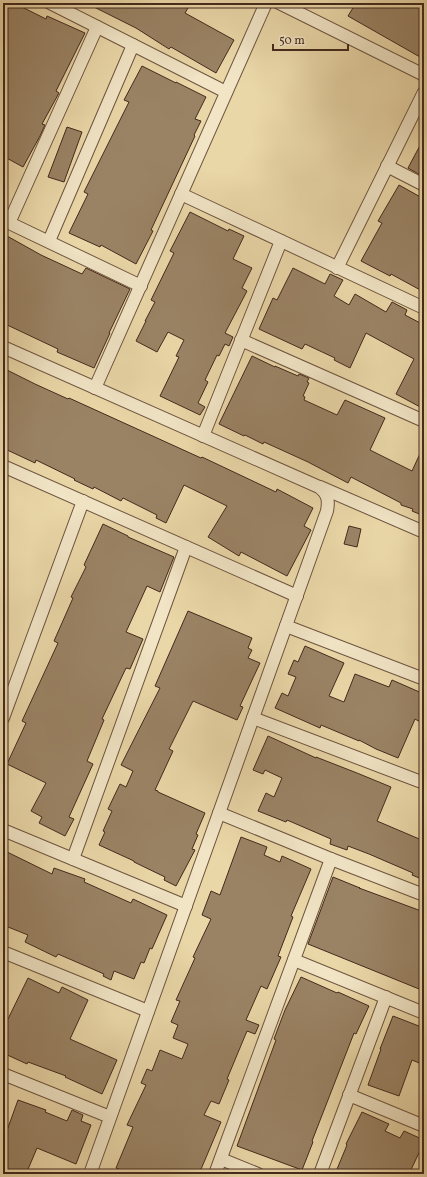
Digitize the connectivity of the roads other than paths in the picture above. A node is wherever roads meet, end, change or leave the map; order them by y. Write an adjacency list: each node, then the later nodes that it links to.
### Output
1 (50, 3): 4 (street)
2 (266, 3): 7 (street)
3 (280, 3): 6 (street)
4 (97, 27): 5 (street); 12 (street)
5 (133, 45): 7 (street); 13 (street)
6 (424, 75)
7 (226, 92): 11 (street)
8 (424, 92): 9 (street)
9 (387, 166): 10 (street); 15 (street)
10 (424, 185)
11 (181, 194): 14 (street); 16 (street)
12 (6, 221): 13 (street)
13 (48, 241): 16 (street)
14 (281, 241): 15 (street); 18 (street)
15 (338, 268): 17 (street)
16 (141, 286): 20 (street)
17 (424, 308)
18 (241, 340): 21 (street); 22 (street)
19 (3, 347): 20 (street)
20 (96, 388): 22 (street)
21 (424, 421)
22 (203, 436): 24 (street)
23 (3, 466): 25 (street)
24 (319, 487): 26 (street); 28 (street)
25 (83, 501): 27 (street); 31 (street)
26 (424, 532)
27 (186, 547): 28 (street); 36 (street)
28 (297, 596): 29 (street)
29 (286, 626): 30 (street); 32 (street)
30 (424, 679)
31 (4, 713)
32 (253, 718): 33 (street); 34 (street)
33 (424, 783)
34 (219, 813): 37 (street); 39 (street)
35 (3, 830): 36 (street)
36 (73, 859): 39 (street)
37 (331, 859): 38 (street); 41 (street)
38 (424, 895)
39 (186, 906): 43 (street)
40 (3, 952): 43 (street)
41 (294, 960): 42 (street); 49 (street)
42 (386, 997): 44 (street); 46 (street)
43 (148, 1011): 47 (street)
44 (424, 1013)
45 (3, 1074): 47 (street)
46 (349, 1095): 48 (street); 53 (street)
47 (110, 1117): 50 (street)
48 (424, 1126)
49 (221, 1159): 51 (street); 52 (street)
50 (90, 1174)
51 (215, 1174)
52 (258, 1174)
53 (320, 1174)

